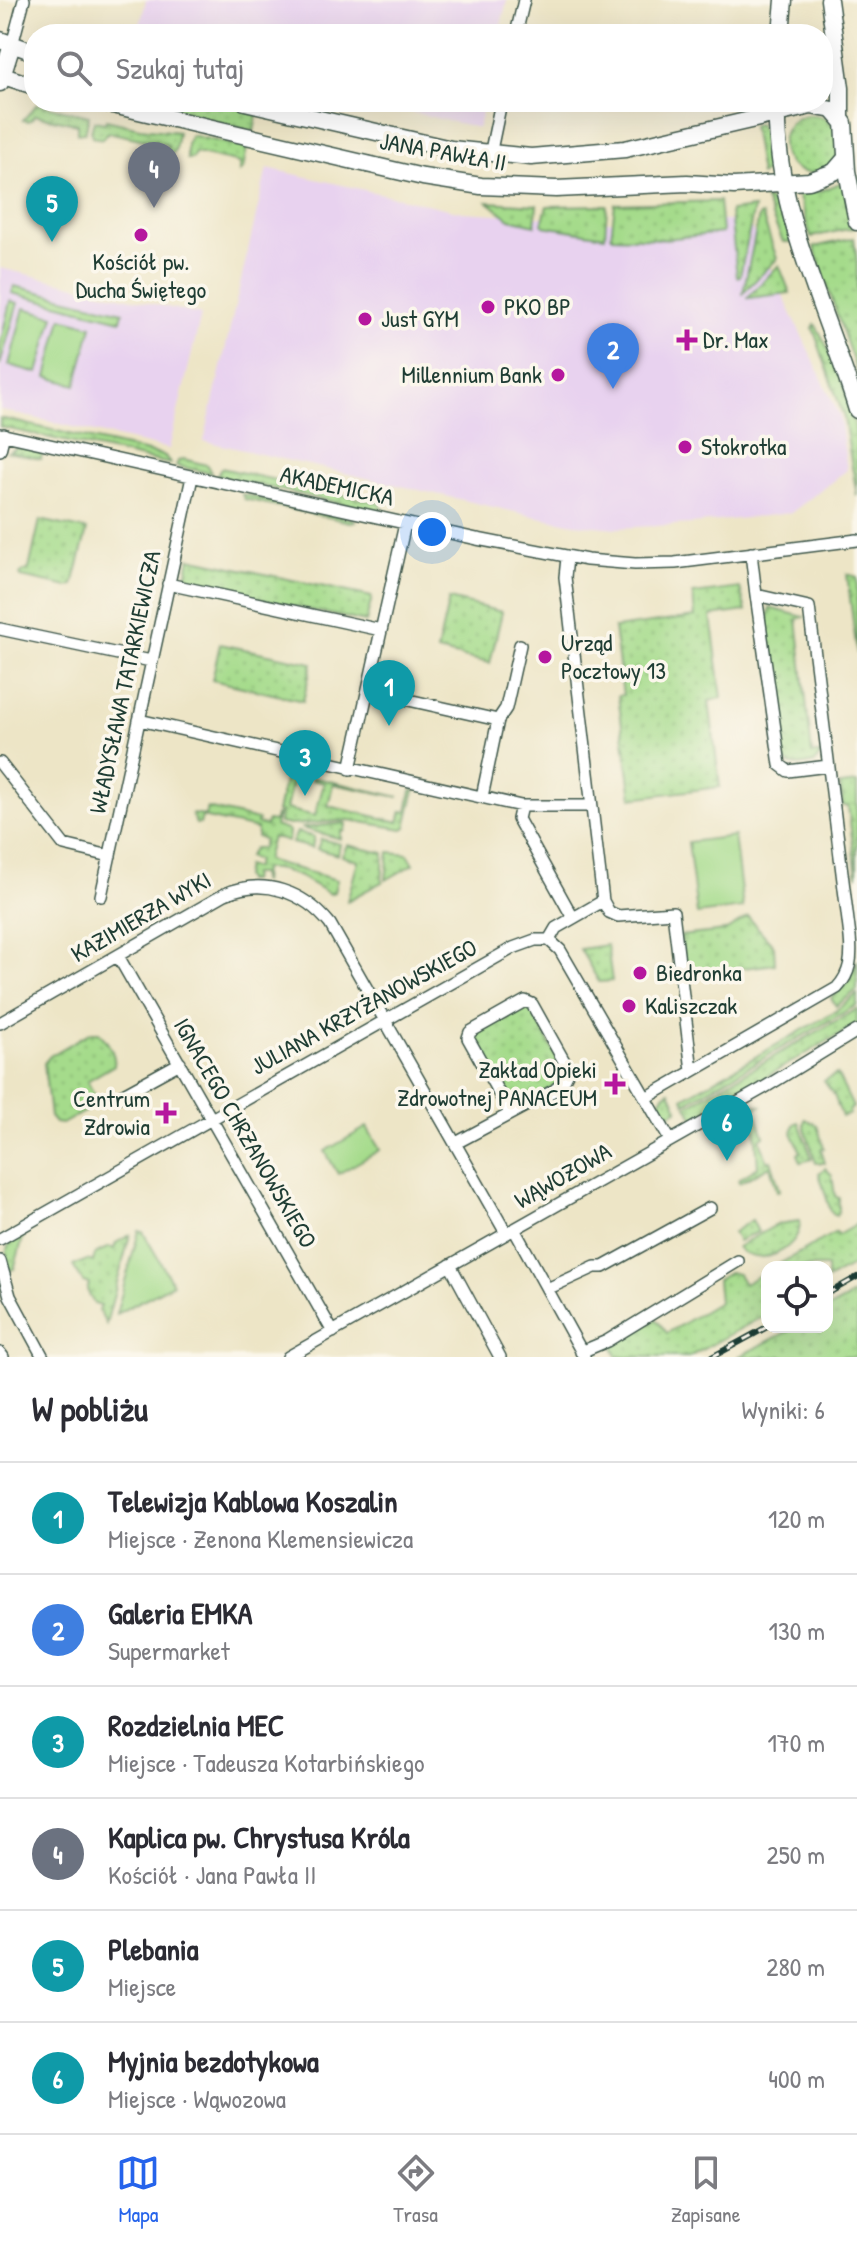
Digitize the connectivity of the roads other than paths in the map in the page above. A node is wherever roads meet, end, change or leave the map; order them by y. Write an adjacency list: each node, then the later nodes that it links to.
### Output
1 (24, 0): 9 (street)
2 (524, 0): 5 (street)
3 (784, 0): 6 (main road)
4 (829, 0): 7 (main road)
5 (518, 24)
6 (782, 24)
7 (832, 24)
8 (833, 29): 12 (main road)
9 (6, 42): 10 (main road)
10 (1, 78): 11 (main road)
11 (24, 84)
12 (841, 88): 19 (main road); 20 (main road)
13 (833, 110): 19 (main road)
14 (144, 112): 23 (main road, JANA PAWŁA II)
15 (289, 112): 21 (main road, JANA PAWŁA II)
16 (499, 112): 21 (street, JANA PAWŁA II)
17 (761, 112): 21 (main road, JANA PAWŁA II)
18 (777, 112): 23 (main road)
19 (841, 118): 22 (main road)
20 (857, 144)
21 (490, 155)
22 (846, 158): 23 (main road); 24 (main road)
23 (784, 181): 25 (main road)
24 (857, 222)
25 (857, 410)
26 (2, 434): 27 (street); 28 (street, AKADEMICKA)
27 (0, 450)
28 (192, 477): 29 (street, AKADEMICKA); 33 (street, WŁADYSŁAWA TATARKIEWICZA)
29 (405, 524): 32 (street, AKADEMICKA); 36 (street)
30 (857, 540): 31 (street, AKADEMICKA)
31 (751, 553): 32 (street, AKADEMICKA); 34 (street)
32 (567, 558): 47 (street)
33 (168, 584): 36 (street); 38 (street, WŁADYSŁAWA TATARKIEWICZA)
34 (756, 595): 43 (street); 43 (street)
35 (0, 629): 38 (street)
36 (381, 630): 39 (street)
37 (520, 645): 41 (street)
38 (151, 661): 40 (street, WŁADYSŁAWA TATARKIEWICZA)
39 (368, 691): 41 (street); 44 (street)
40 (139, 720): 44 (street); 48 (street, WŁADYSŁAWA TATARKIEWICZA)
41 (498, 720): 45 (street)
42 (0, 763): 48 (street)
43 (828, 766): 58 (street)
44 (350, 769): 45 (street)
45 (482, 797): 46 (street)
46 (521, 806): 47 (street); 51 (street)
47 (591, 806): 50 (street)
48 (110, 856): 49 (street, WŁADYSŁAWA TATARKIEWICZA)
49 (101, 896)
50 (603, 901): 51 (street); 58 (street)
51 (573, 918): 52 (street)
52 (549, 940): 54 (street, JULIANA KRZYŻANOWSKIEGO); 60 (street)
53 (118, 956): 54 (street, KAZIMIERZA WYKI); 55 (street, KAZIMIERZA WYKI); 57 (street, IGNACEGO CHRZANOWSKIEGO)
54 (385, 1022): 62 (street, JULIANA KRZYŻANOWSKIEGO); 64 (street, KAZIMIERZA WYKI)
55 (0, 1023)
56 (857, 1031): 63 (street, WĄWOZOWA)
57 (180, 1063): 59 (street); 62 (street, IGNACEGO CHRZANOWSKIEGO)
58 (692, 1071): 60 (street)
59 (118, 1097)
60 (646, 1098): 63 (street)
61 (510, 1113): 61 (street); 64 (street)
62 (211, 1118): 67 (street, JULIANA KRZYŻANOWSKIEGO); 72 (street, IGNACEGO CHRZANOWSKIEGO)
63 (670, 1140): 66 (street, WĄWOZOWA)
64 (456, 1143): 66 (street, KAZIMIERZA WYKI)
65 (710, 1208): 71 (street)
66 (510, 1231): 70 (street, WĄWOZOWA); 71 (street, KAZIMIERZA WYKI)
67 (0, 1239)
68 (0, 1261): 74 (street)
69 (738, 1261): 73 (street)
70 (450, 1265): 72 (street, WĄWOZOWA); 76 (street)
71 (547, 1289): 73 (street, KAZIMIERZA WYKI)
72 (333, 1332): 75 (street, WĄWOZOWA)
73 (582, 1355)
74 (43, 1357)
75 (288, 1357)
76 (500, 1357)

